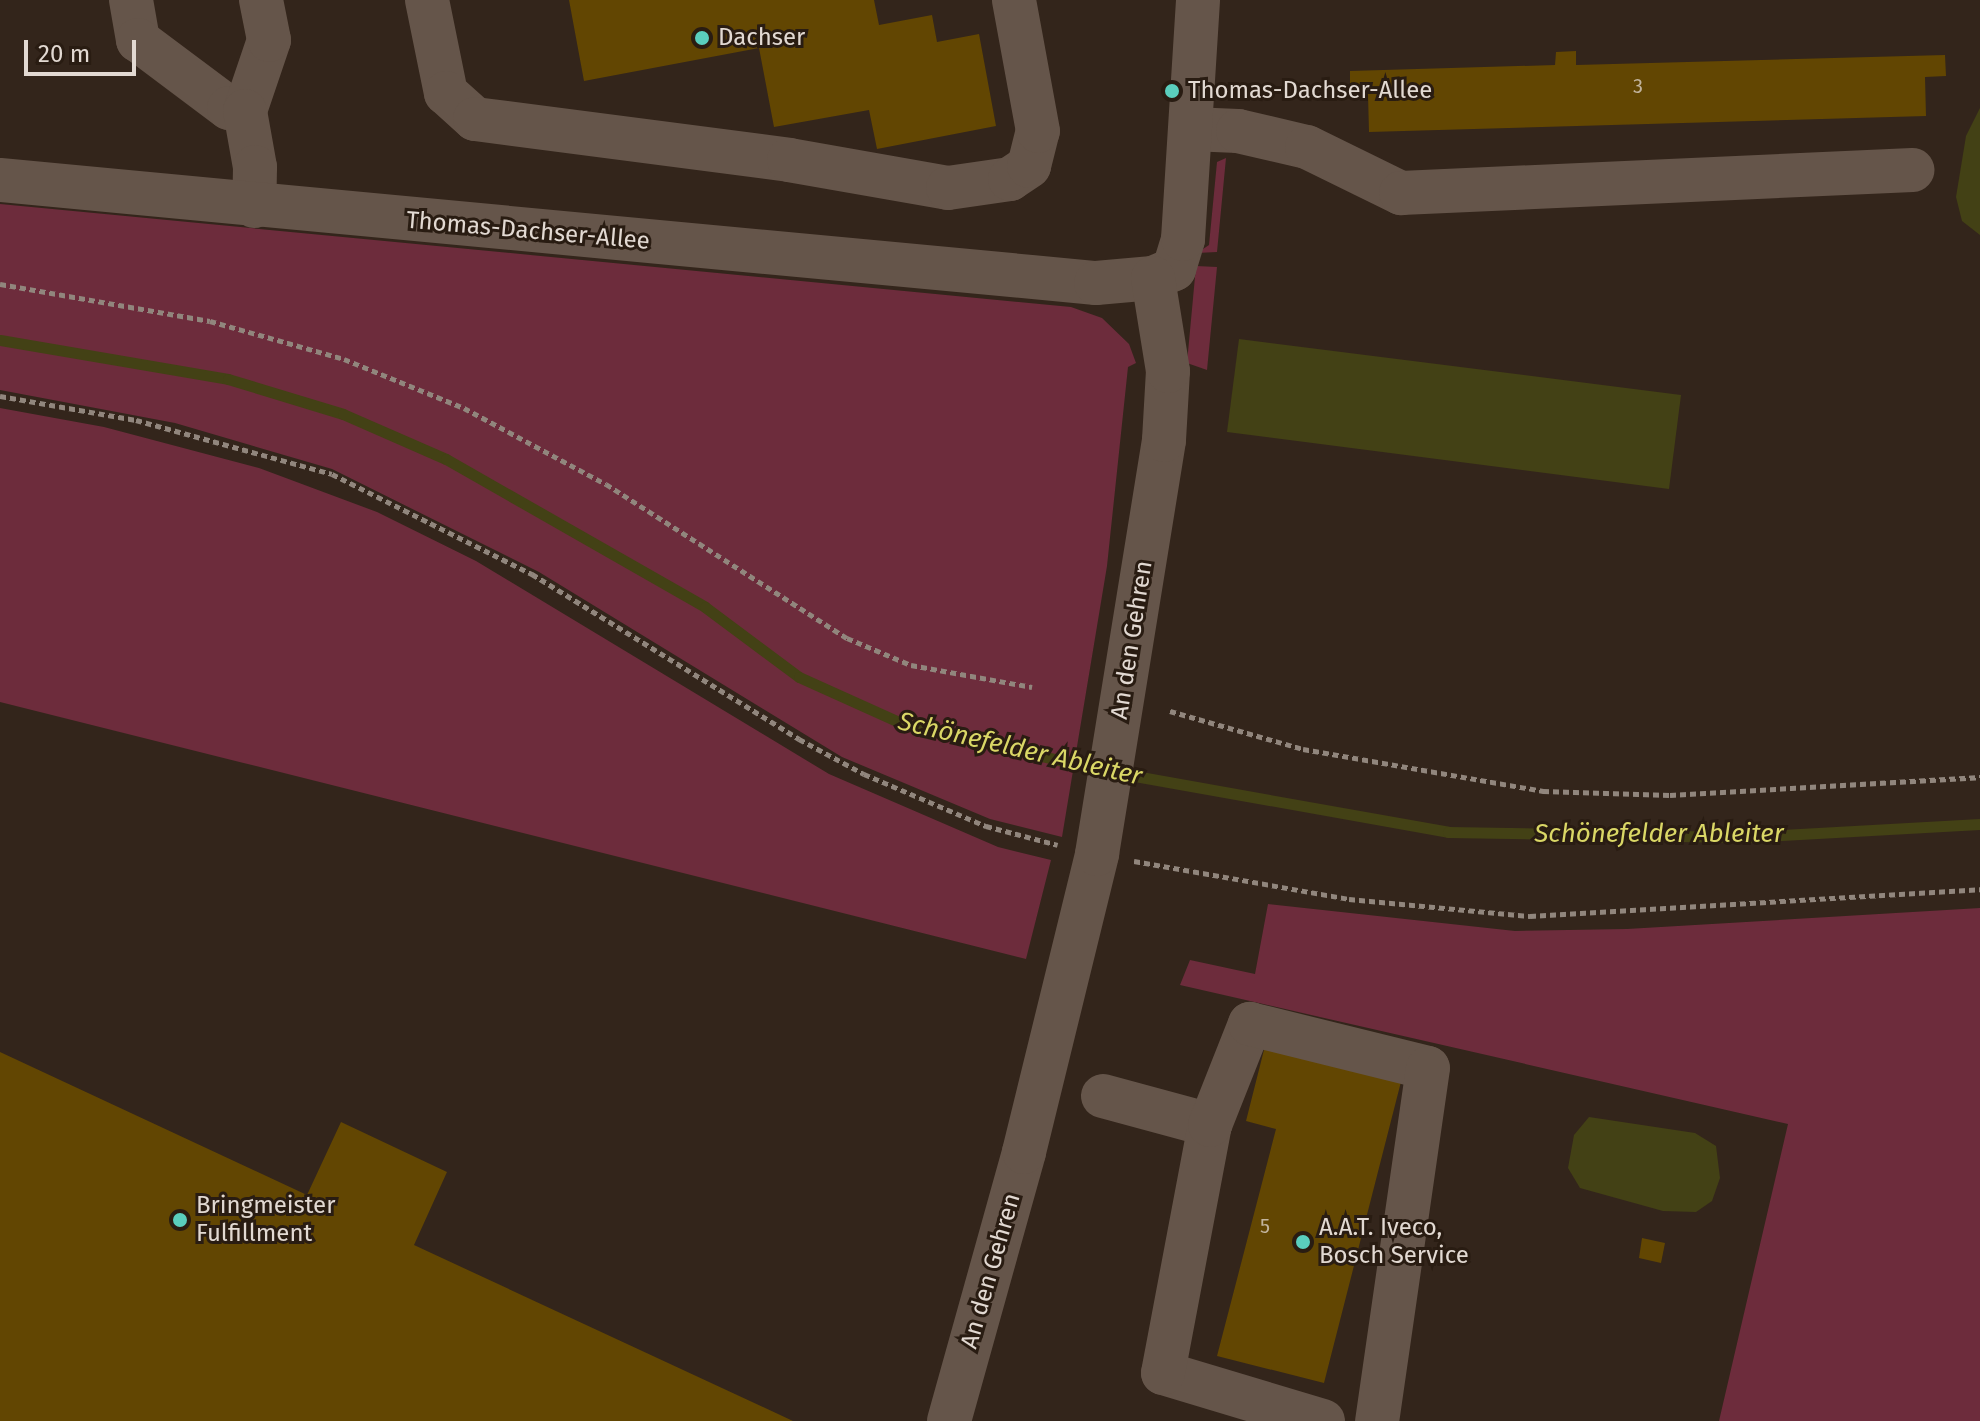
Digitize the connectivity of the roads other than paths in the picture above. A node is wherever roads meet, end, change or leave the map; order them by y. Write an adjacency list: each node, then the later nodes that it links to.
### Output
1 (131, 0): 6 (street)
2 (261, 0): 6 (street)
3 (427, 0): 4 (street)
4 (1014, 0)
5 (1198, 0): 7 (street)
6 (245, 111): 10 (street)
7 (1191, 129): 8 (street); 11 (street)
8 (1912, 170)
9 (0, 180): 10 (street, Thomas-Dachser-Allee)
10 (254, 206): 11 (street, Thomas-Dachser-Allee)
11 (1153, 278): 14 (street, An den Gehren)
12 (1103, 1096): 13 (street)
13 (1210, 1125): 15 (street); 16 (street)
14 (949, 1421)
15 (1323, 1421)
16 (1377, 1421)

